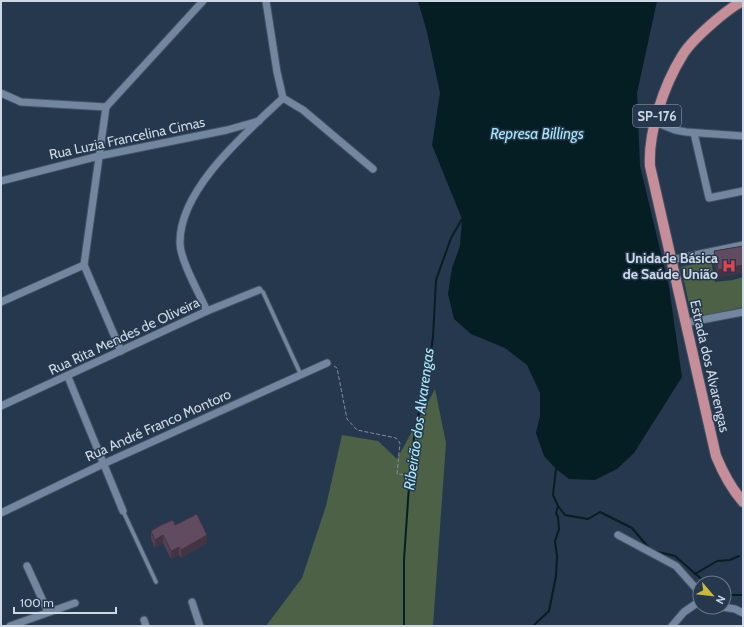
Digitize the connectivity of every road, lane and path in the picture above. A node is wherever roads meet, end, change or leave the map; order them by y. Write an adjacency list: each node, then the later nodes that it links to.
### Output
1 (203, 1): 6 (street)
2 (266, 1): 5 (street)
3 (743, 1): 8 (main road, Estrada dos Alvarengas / SP-176)
4 (1, 93): 6 (street)
5 (283, 98): 7 (street); 14 (street)
6 (106, 107): 13 (street)
7 (260, 120): 9 (street, Rua Luzia Francelina Cimas); 12 (street)
8 (655, 122): 10 (street); 18 (main road, Estrada dos Alvarengas / SP-176)
9 (227, 130): 12 (street); 13 (street, Rua Luzia Francelina Cimas)
10 (694, 133): 11 (street); 16 (street)
11 (743, 136)
12 (237, 143): 22 (street)
13 (99, 156): 15 (street, Rua Luzia Francelina Cimas); 19 (street)
14 (373, 169)
15 (1, 181)
16 (743, 191)
17 (743, 245): 18 (street)
18 (671, 260): 24 (main road, Estrada dos Alvarengas / SP-176)
19 (84, 265): 21 (street); 25 (street)
20 (259, 290): 22 (street, Rua Rita Mendes de Oliveira); 27 (lane)
21 (1, 302)
22 (207, 311): 25 (street, Rua Rita Mendes de Oliveira)
23 (743, 312): 24 (street)
24 (685, 323): 32 (main road, Estrada dos Alvarengas / SP-176)
25 (121, 351): 28 (street, Rua Rita Mendes de Oliveira)
26 (327, 363): 27 (street, Rua André Franco Montoro); 31 (path)
27 (301, 375): 30 (street, Rua André Franco Montoro)
28 (68, 377): 29 (street, Rua Rita Mendes de Oliveira); 30 (street)
29 (1, 406)
30 (103, 464): 33 (street); 34 (street, Rua André Franco Montoro)
31 (417, 476)
32 (743, 502)
33 (122, 511): 37 (lane)
34 (1, 513)
35 (618, 534): 38 (street)
36 (26, 566): 43 (street)
37 (156, 582)
38 (692, 584)
39 (192, 602): 47 (street)
40 (75, 603): 43 (street)
41 (692, 606): 48 (street)
42 (732, 608): 44 (street)
43 (48, 612): 45 (street)
44 (743, 613)
45 (20, 624): 46 (street)
46 (10, 626)
47 (200, 626)
48 (672, 626)

